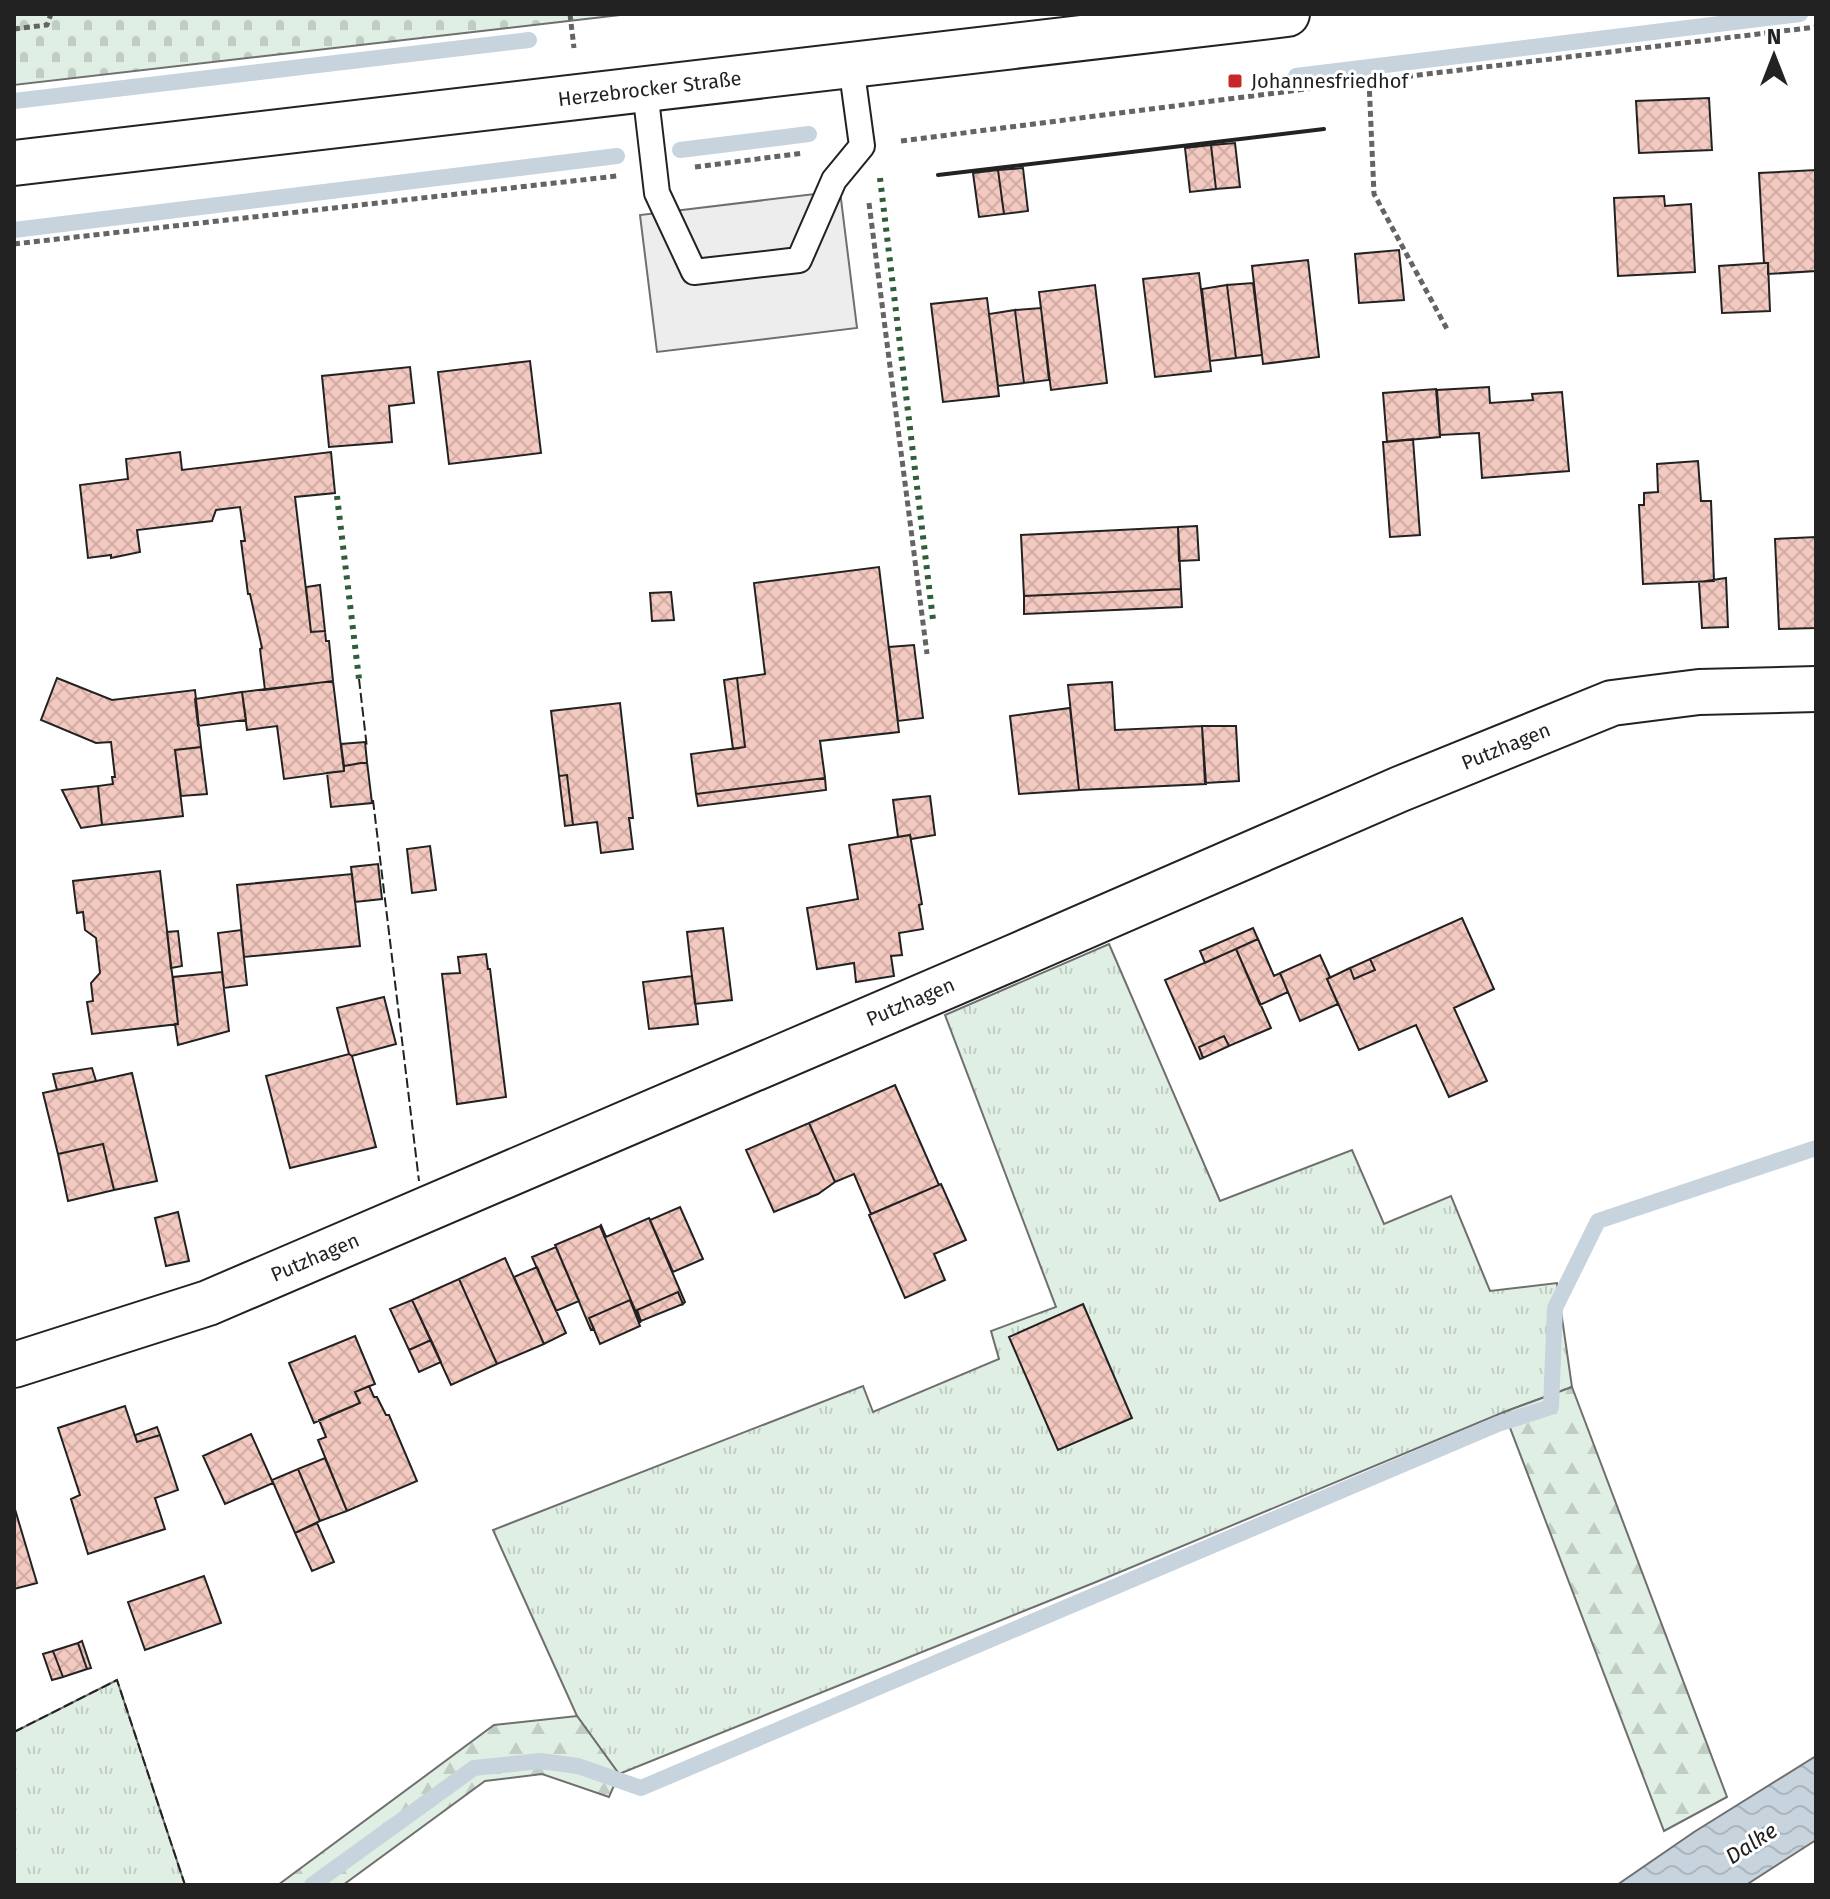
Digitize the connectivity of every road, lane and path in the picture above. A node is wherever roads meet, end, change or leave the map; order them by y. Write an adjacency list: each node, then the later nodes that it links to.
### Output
1 (51, 14): 4 (path)
2 (1287, 14): 5 (street, Herzebrocker Straße)
3 (1816, 27): 6 (path)
4 (14, 29)
5 (851, 65): 7 (street, Herzebrocker Straße); 8 (lane)
6 (1369, 81): 8 (path); 12 (path)
7 (645, 90): 9 (street, Herzebrocker Straße); 10 (lane)
8 (862, 146): 10 (path); 10 (lane); 13 (path)
9 (14, 163)
10 (654, 172): 11 (path)
11 (14, 244)
12 (1447, 329)
13 (927, 654)
14 (1816, 689): 15 (street, Putzhagen)
15 (14, 1365)

